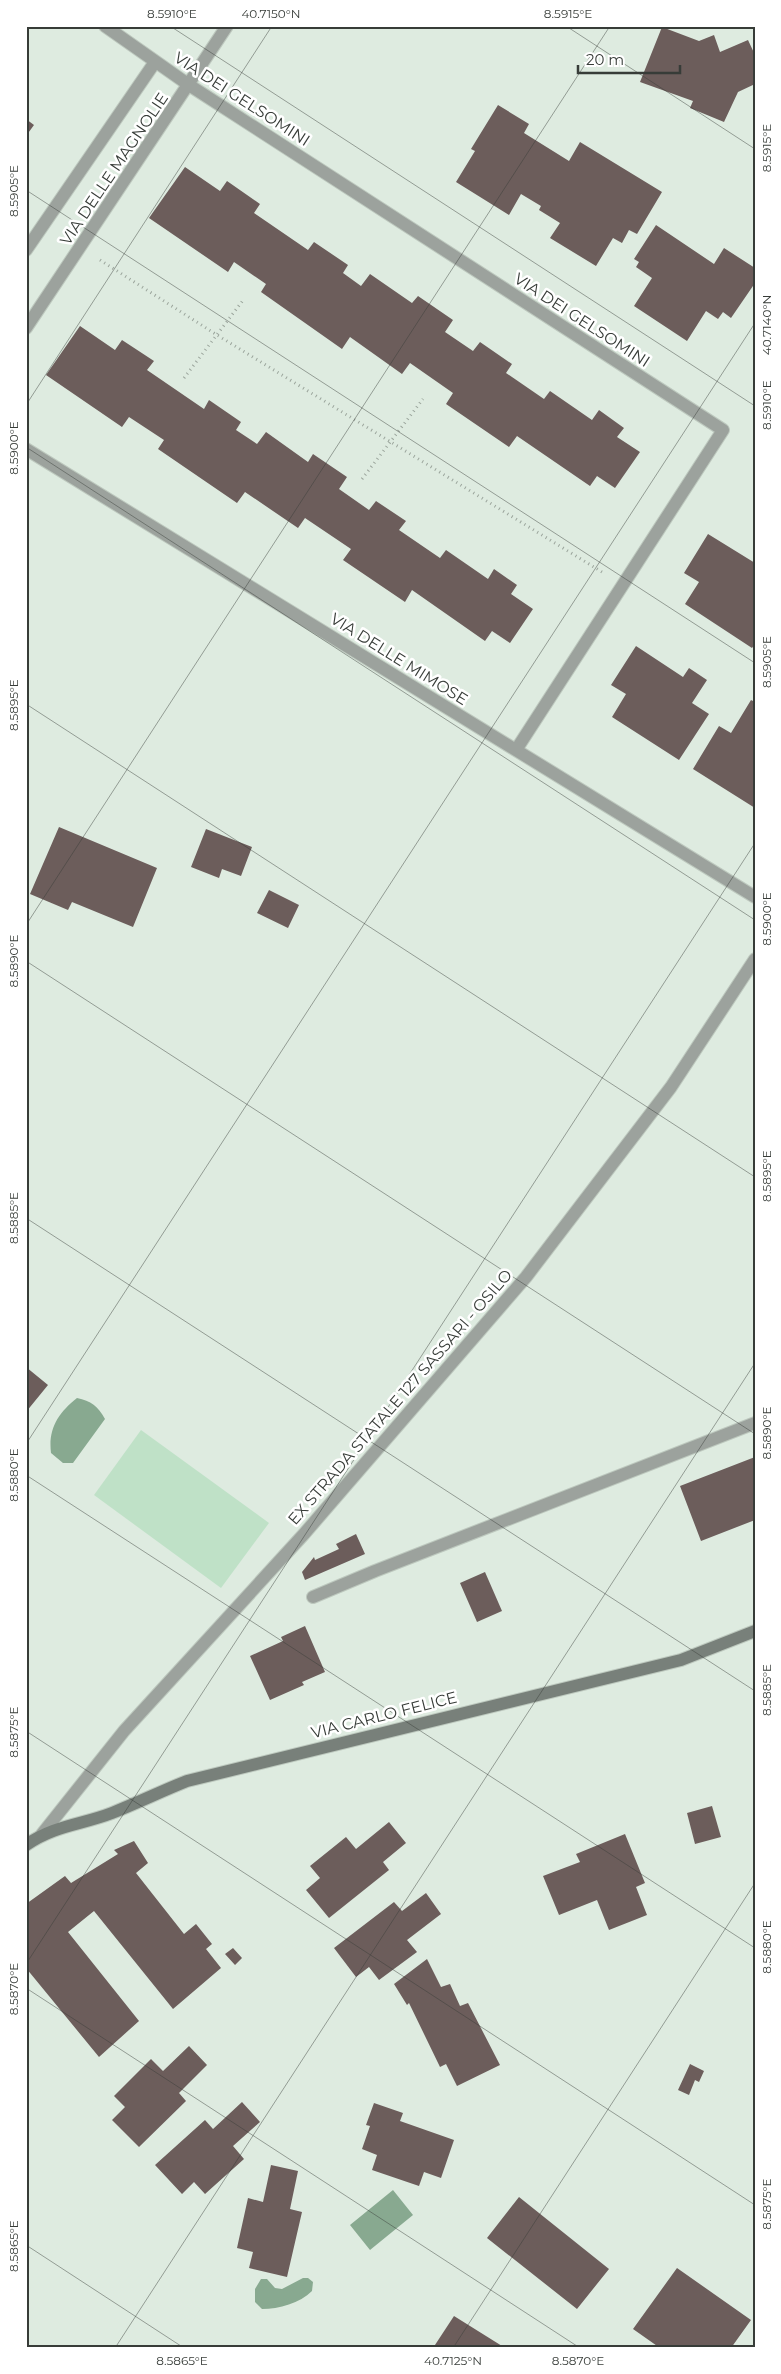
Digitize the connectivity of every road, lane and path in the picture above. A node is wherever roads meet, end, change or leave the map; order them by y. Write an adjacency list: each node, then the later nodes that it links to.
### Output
1 (105, 26): 3 (street, VIA DEI GELSOMINI)
2 (227, 26): 4 (street, VIA DELLE MAGNOLIE)
3 (155, 62): 4 (street, VIA DEI GELSOMINI); 6 (street, VIA DELLE MAGNOLIE)
4 (189, 85): 5 (street, VIA DELLE MAGNOLIE); 15 (street, VIA DEI GELSOMINI)
5 (80, 248): 8 (street, VIA DELLE MAGNOLIE); 9 (path)
6 (26, 250)
7 (244, 299): 9 (path)
8 (26, 328)
9 (217, 335): 10 (path); 12 (path)
10 (184, 378)
11 (423, 400): 12 (path)
12 (391, 441): 14 (path); 15 (path)
13 (26, 449): 16 (street, VIA DELLE MIMOSE)
14 (362, 479)
15 (622, 585): 16 (street, VIA DEI GELSOMINI)
16 (516, 750): 17 (street, VIA DELLE MIMOSE)
17 (754, 894)
18 (755, 959): 22 (street, EX STRADA STATALE 127 SASSARI - OSILO)
19 (755, 1423): 20 (street)
20 (313, 1597)
21 (755, 1631): 22 (main road, VIA CARLO FELICE)
22 (42, 1834): 23 (main road, VIA CARLO FELICE)
23 (26, 1845)

